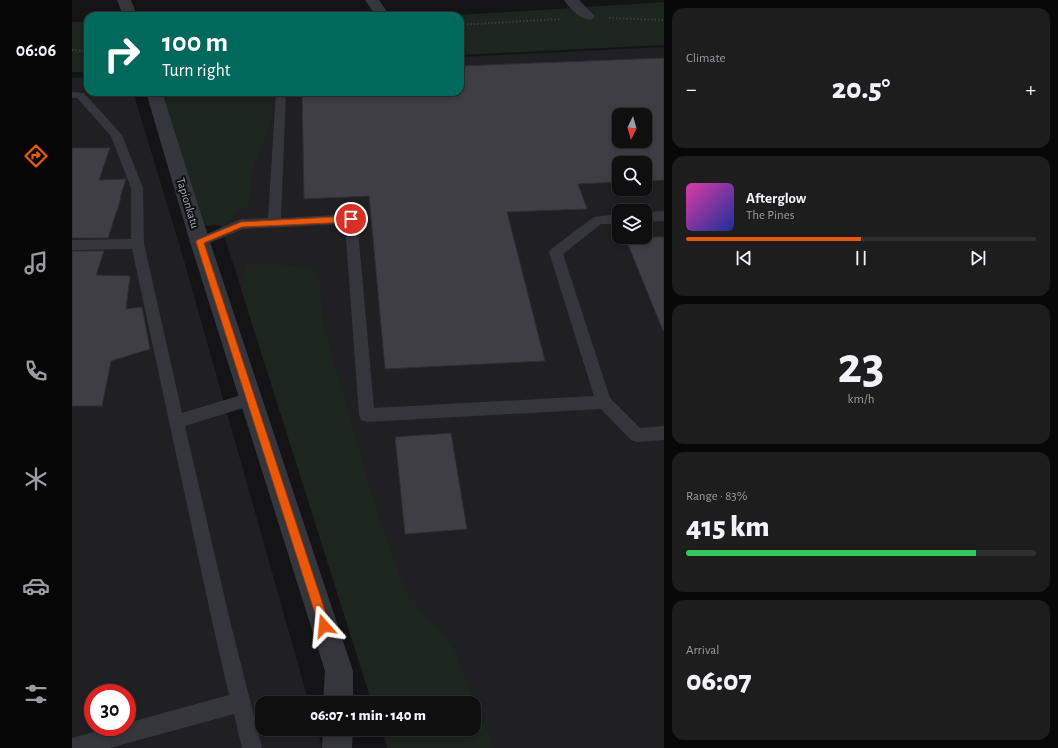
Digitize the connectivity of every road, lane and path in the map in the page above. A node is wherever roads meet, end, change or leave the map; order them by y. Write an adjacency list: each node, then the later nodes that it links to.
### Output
1 (124, 0): 4 (street)
2 (372, 0): 5 (street)
3 (571, 0): 6 (street)
4 (128, 12)
5 (380, 12)
6 (588, 16)
7 (72, 50): 8 (path)
8 (84, 51)
9 (76, 95): 17 (lane)
10 (155, 96): 16 (street, Tapionkatu)
11 (281, 96): 15 (lane)
12 (664, 216): 13 (lane)
13 (652, 217)
14 (612, 219): 20 (lane)
15 (274, 223): 16 (lane); 20 (lane)
16 (200, 242): 19 (street, Tapionkatu)
17 (137, 244): 18 (lane); 21 (lane)
18 (72, 245)
19 (251, 399): 21 (lane); 23 (street, Tapionkatu)
20 (604, 402): 22 (lane)
21 (176, 422): 24 (lane)
22 (664, 433)
23 (338, 696)
24 (241, 702): 26 (lane); 27 (lane)
25 (338, 736): 28 (street)
26 (72, 748)
27 (252, 748)
28 (337, 748)

